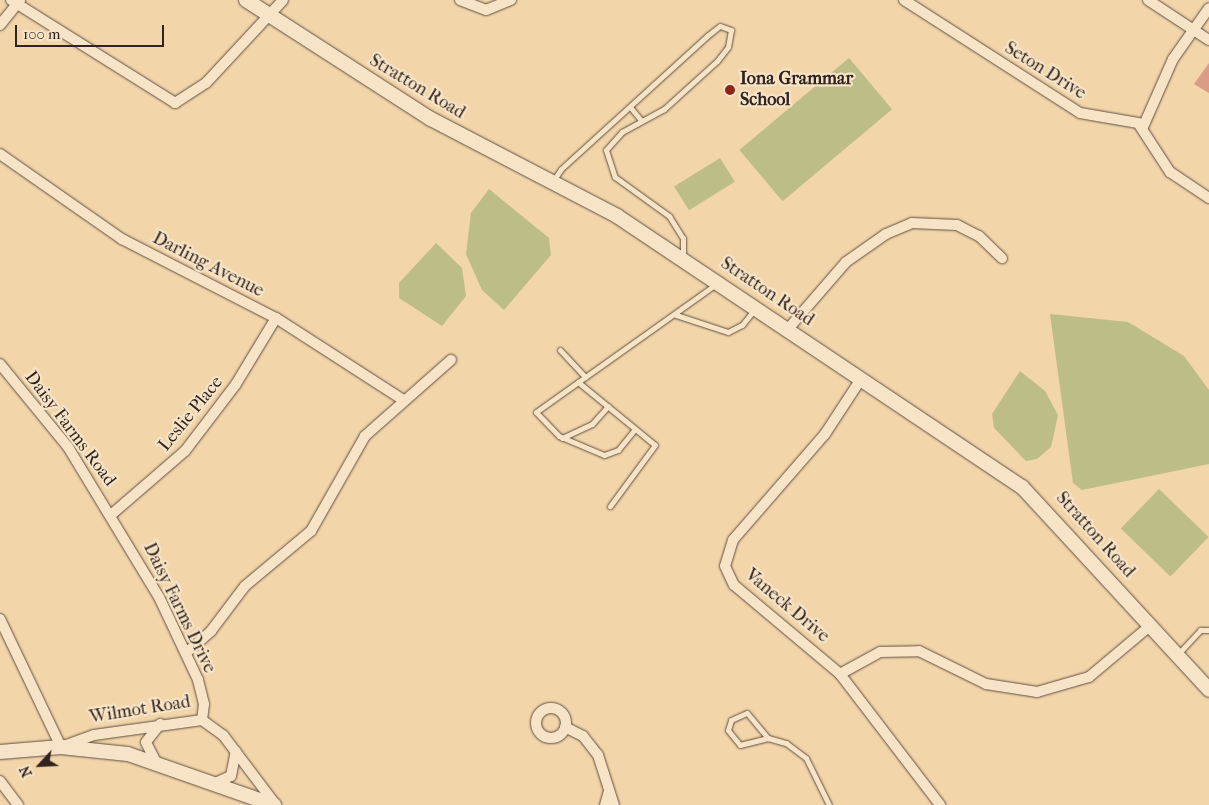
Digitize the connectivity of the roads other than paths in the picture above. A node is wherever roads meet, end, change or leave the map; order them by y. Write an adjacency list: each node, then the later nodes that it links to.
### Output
1 (246, 0): 9 (street, Stratton Road)
2 (283, 0): 9 (street)
3 (460, 0): 4 (street)
4 (512, 0)
5 (904, 0): 15 (street, Seton Drive)
6 (1148, 0): 11 (street)
7 (16, 2): 9 (street); 10 (street)
8 (1209, 8): 11 (street)
9 (269, 16): 17 (street, Stratton Road)
10 (0, 24)
11 (1195, 29): 12 (street); 15 (street)
12 (1209, 40)
13 (630, 107): 14 (lane); 14 (lane); 17 (lane)
14 (640, 119): 20 (lane)
15 (1143, 127): 18 (street)
16 (0, 154): 24 (street, Darling Avenue)
17 (553, 182): 20 (street, Stratton Road)
18 (1209, 198)
19 (1002, 258): 25 (street)
20 (683, 259): 21 (street, Stratton Road)
21 (718, 283): 22 (street, Stratton Road); 23 (lane)
22 (756, 308): 23 (lane); 25 (street, Stratton Road)
23 (676, 314): 29 (lane)
24 (276, 318): 32 (street, Darling Avenue); 37 (street, Leslie Place)
25 (788, 329): 30 (street, Stratton Road)
26 (560, 350): 29 (lane)
27 (451, 360): 32 (street)
28 (0, 364): 37 (street, Daisy Farms Road)
29 (585, 377): 31 (lane)
30 (861, 379): 39 (street, Stratton Road); 43 (street, Vaneck Drive)
31 (578, 382): 33 (lane); 35 (lane)
32 (404, 400): 41 (street)
33 (608, 406): 34 (lane); 35 (lane)
34 (634, 429): 35 (lane); 36 (lane)
35 (562, 438)
36 (610, 506)
37 (112, 514): 41 (street, Daisy Farms Drive)
38 (0, 619): 49 (street)
39 (1151, 625): 42 (street, Stratton Road); 43 (street)
40 (1209, 630): 42 (lane)
41 (186, 652): 45 (street, Daisy Farms Drive)
42 (1177, 654): 44 (street, Stratton Road)
43 (840, 674): 61 (street, Vaneck Drive)
44 (1209, 690)
45 (202, 720): 46 (street, Wilmot Road); 50 (street, Wilmot Road)
46 (161, 723): 49 (street, Wilmot Road); 52 (street)
47 (565, 727): 55 (street)
48 (768, 738): 48 (lane); 60 (lane)
49 (61, 746): 51 (street, Wilmot Road); 52 (street, Wilmot Road)
50 (236, 750): 54 (street); 57 (street, Wilmot Road)
51 (0, 752)
52 (156, 762): 54 (street, Wilmot Road)
53 (0, 781): 56 (street)
54 (215, 783): 57 (street, Wilmot Road)
55 (609, 791): 58 (street); 59 (street)
56 (18, 805)
57 (275, 805)
58 (605, 805)
59 (614, 805)
60 (829, 805)
61 (940, 805)

